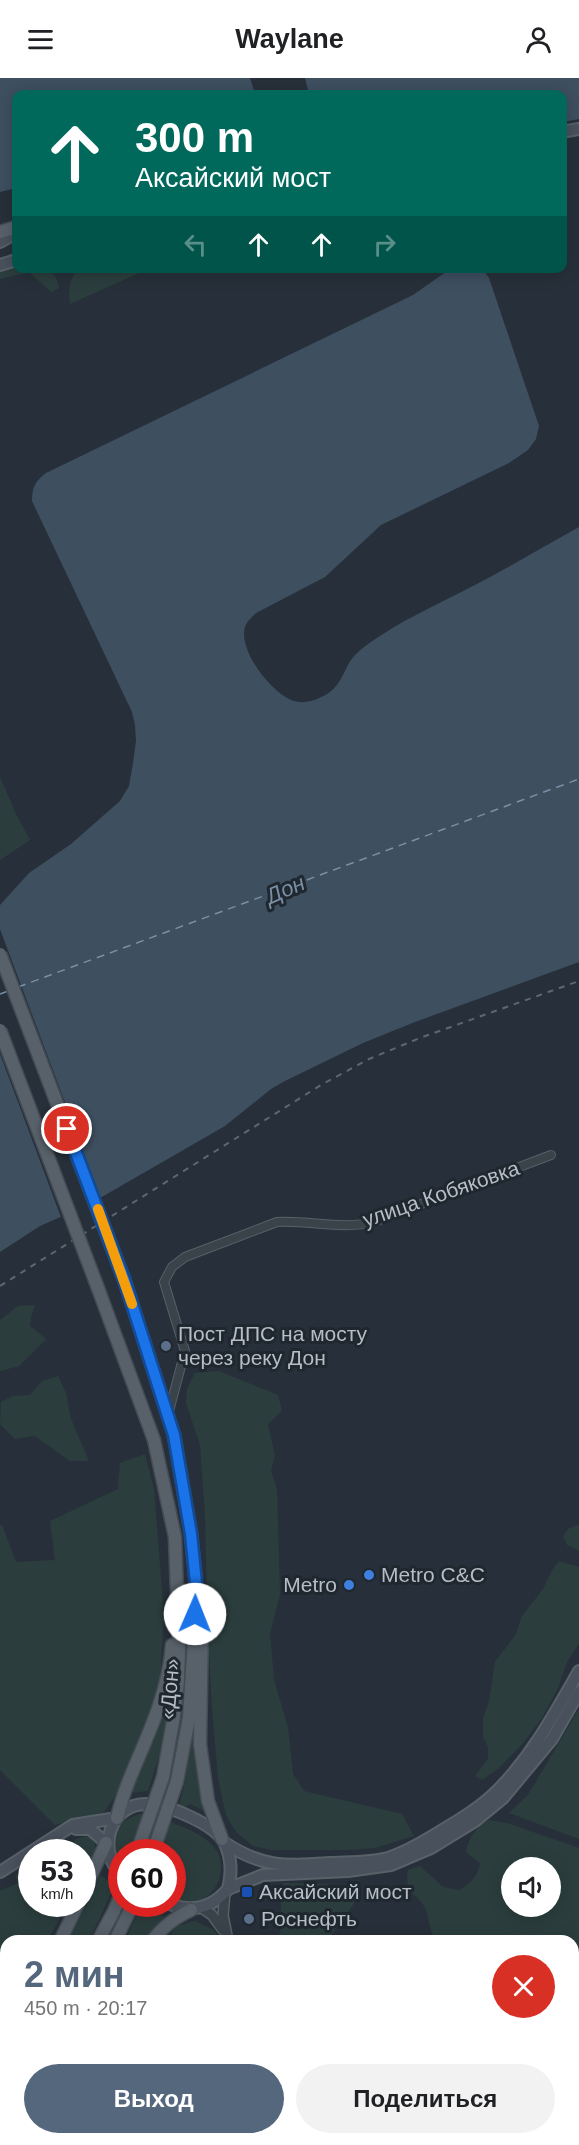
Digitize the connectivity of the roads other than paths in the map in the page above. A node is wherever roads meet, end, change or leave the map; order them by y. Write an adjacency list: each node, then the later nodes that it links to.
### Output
1 (0, 954): 4 (main road, «Дон», bridge)
2 (0, 1030): 5 (main road, «Дон», bridge)
3 (551, 1155): 4 (street, улица Кобяковка)
4 (168, 1416): 6 (main road, «Дон»)
5 (176, 1575): 9 (main road); 11 (main road, «Дон», bridge)
6 (197, 1593): 12 (main road, «Дон», bridge); 13 (main road)
7 (579, 1671): 13 (main road)
8 (579, 1692): 18 (main road)
9 (117, 1818): 10 (main road); 13 (main road); 14 (main road)
10 (61, 1832): 14 (main road); 17 (main road)
11 (142, 1839)
12 (157, 1839)
13 (223, 1841): 18 (main road)
14 (106, 1844): 15 (main road); 16 (main road)
15 (108, 1850)
16 (96, 1865)
17 (0, 1872)
18 (227, 1891): 20 (main road); 29 (street)
19 (186, 1907): 20 (main road)
20 (196, 1909): 27 (main road); 28 (street)
21 (72, 1917): 24 (main road)
22 (111, 1917): 25 (main road)
23 (128, 1917): 26 (main road)
24 (63, 1935)
25 (101, 1935)
26 (118, 1935)
27 (157, 1935)
28 (226, 1935)
29 (227, 1935)

